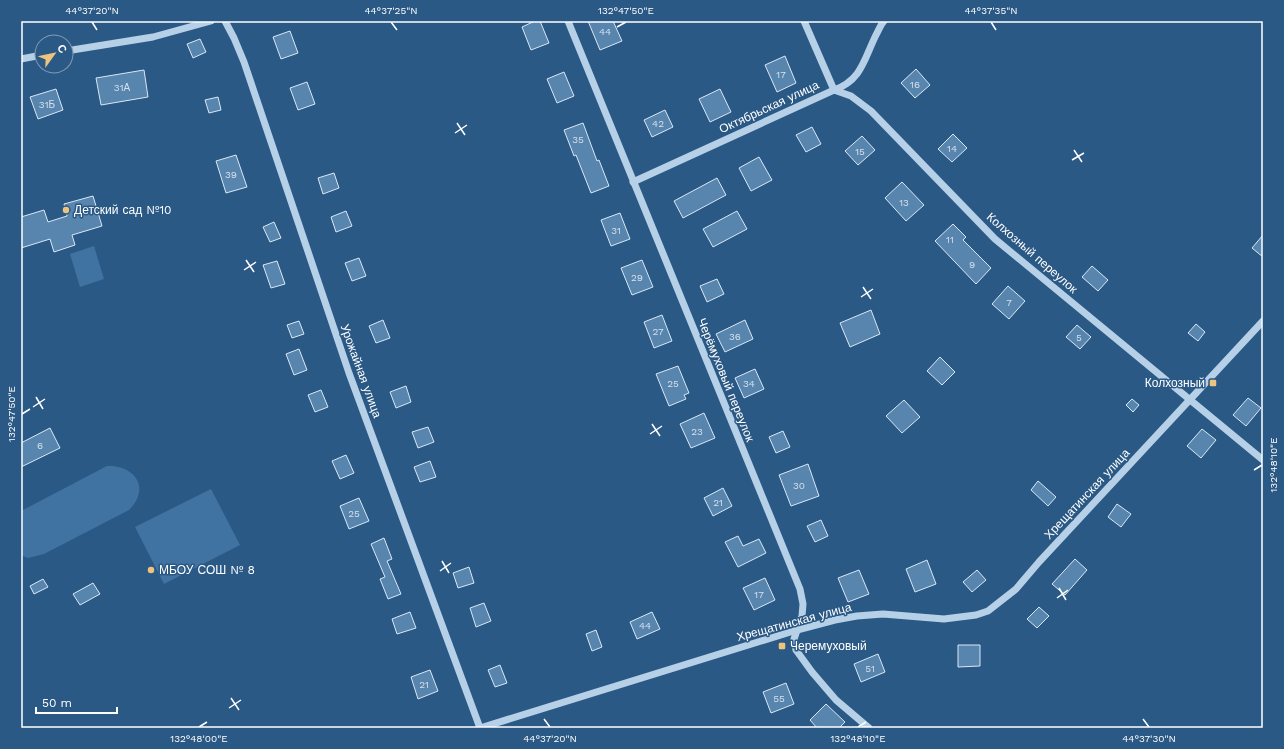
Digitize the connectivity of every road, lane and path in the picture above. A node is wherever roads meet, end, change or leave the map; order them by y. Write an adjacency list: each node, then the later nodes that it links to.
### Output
1 (211, 21): 6 (street)
2 (225, 21): 15 (street, Урожайная улица)
3 (568, 21): 10 (street, Черёмуховый переулок)
4 (804, 21): 9 (street)
5 (884, 21): 9 (street, Октябрьская улица)
6 (74, 50)
7 (34, 57): 8 (street)
8 (21, 59)
9 (834, 90): 10 (street, Октябрьская улица); 12 (street, Колхозный переулок)
10 (633, 182): 14 (street, Черёмуховый переулок)
11 (1263, 320): 12 (street, Хрещатинская улица)
12 (1190, 399): 13 (street, Колхозный переулок); 14 (street, Хрещатинская улица)
13 (1263, 460)
14 (797, 630): 15 (street, Хрещатинская улица); 16 (street, Черёмуховый переулок)
15 (480, 728)
16 (869, 728)

